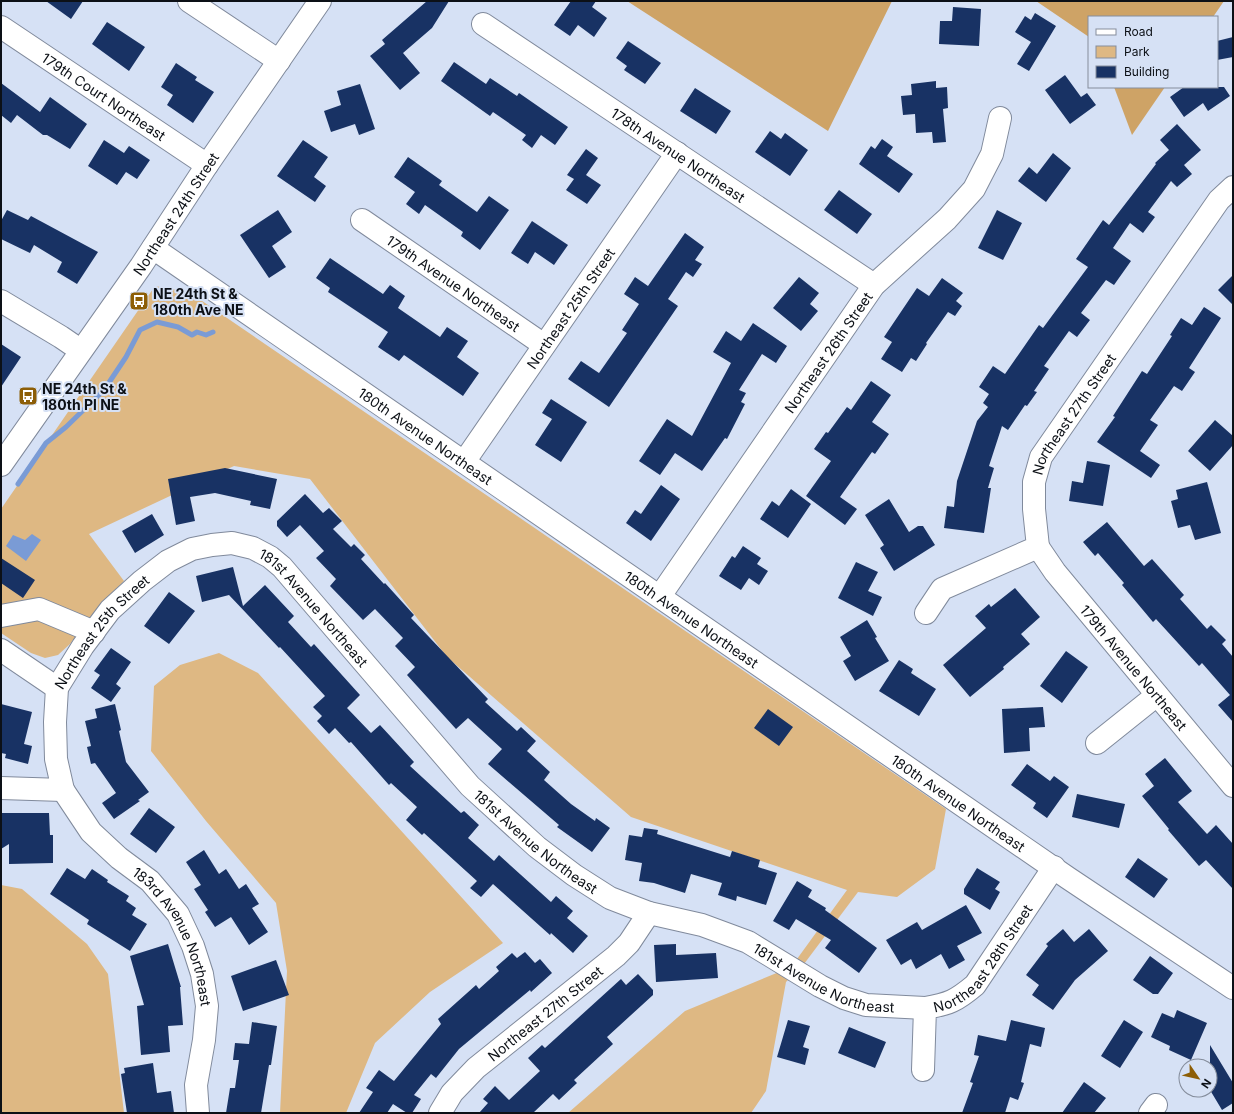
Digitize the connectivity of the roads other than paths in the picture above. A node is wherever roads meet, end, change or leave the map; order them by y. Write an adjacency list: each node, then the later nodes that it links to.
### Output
1 (189, 1): 5 (street)
2 (320, 1): 5 (street, Northeast 24th Street)
3 (483, 24): 7 (street, 178th Avenue Northeast)
4 (1, 27): 8 (street, 179th Court Northeast)
5 (279, 62): 8 (street, Northeast 24th Street)
6 (1000, 118): 12 (street, Northeast 26th Street)
7 (677, 153): 12 (street, 178th Avenue Northeast); 14 (street, Northeast 25th Street)
8 (207, 165): 11 (street, Northeast 24th Street)
9 (1233, 187): 19 (street, Northeast 27th Street)
10 (362, 220): 14 (street, 179th Avenue Northeast)
11 (153, 248): 15 (street, Northeast 24th Street); 16 (street, 180th Avenue Northeast)
12 (874, 286): 20 (street, Northeast 26th Street)
13 (1, 301): 15 (street)
14 (544, 345): 16 (street, Northeast 25th Street)
15 (80, 350): 17 (street, Northeast 24th Street)
16 (464, 462): 20 (street, 180th Avenue Northeast)
17 (1, 465)
18 (232, 543): 23 (street, Northeast 25th Street); 32 (street, 181st Avenue Northeast)
19 (1038, 547): 21 (street); 26 (street, 179th Avenue Northeast)
20 (660, 596): 31 (street, 180th Avenue Northeast)
21 (926, 613)
22 (1, 616): 23 (street)
23 (94, 632): 25 (street, Northeast 25th Street)
24 (1, 650): 25 (street)
25 (57, 688): 30 (street, Northeast 25th Street)
26 (1157, 696): 27 (street); 28 (street, 179th Avenue Northeast)
27 (1097, 743)
28 (1233, 786)
29 (1, 788): 30 (street)
30 (63, 790): 36 (street, 183rd Avenue Northeast)
31 (1054, 867): 33 (street, 180th Avenue Northeast); 34 (street, Northeast 28th Street)
32 (650, 913): 34 (street, 181st Avenue Northeast); 37 (street, Northeast 27th Street)
33 (1233, 988)
34 (925, 1008): 35 (street, Northeast 28th Street)
35 (923, 1070)
36 (198, 1113)
37 (440, 1113)

